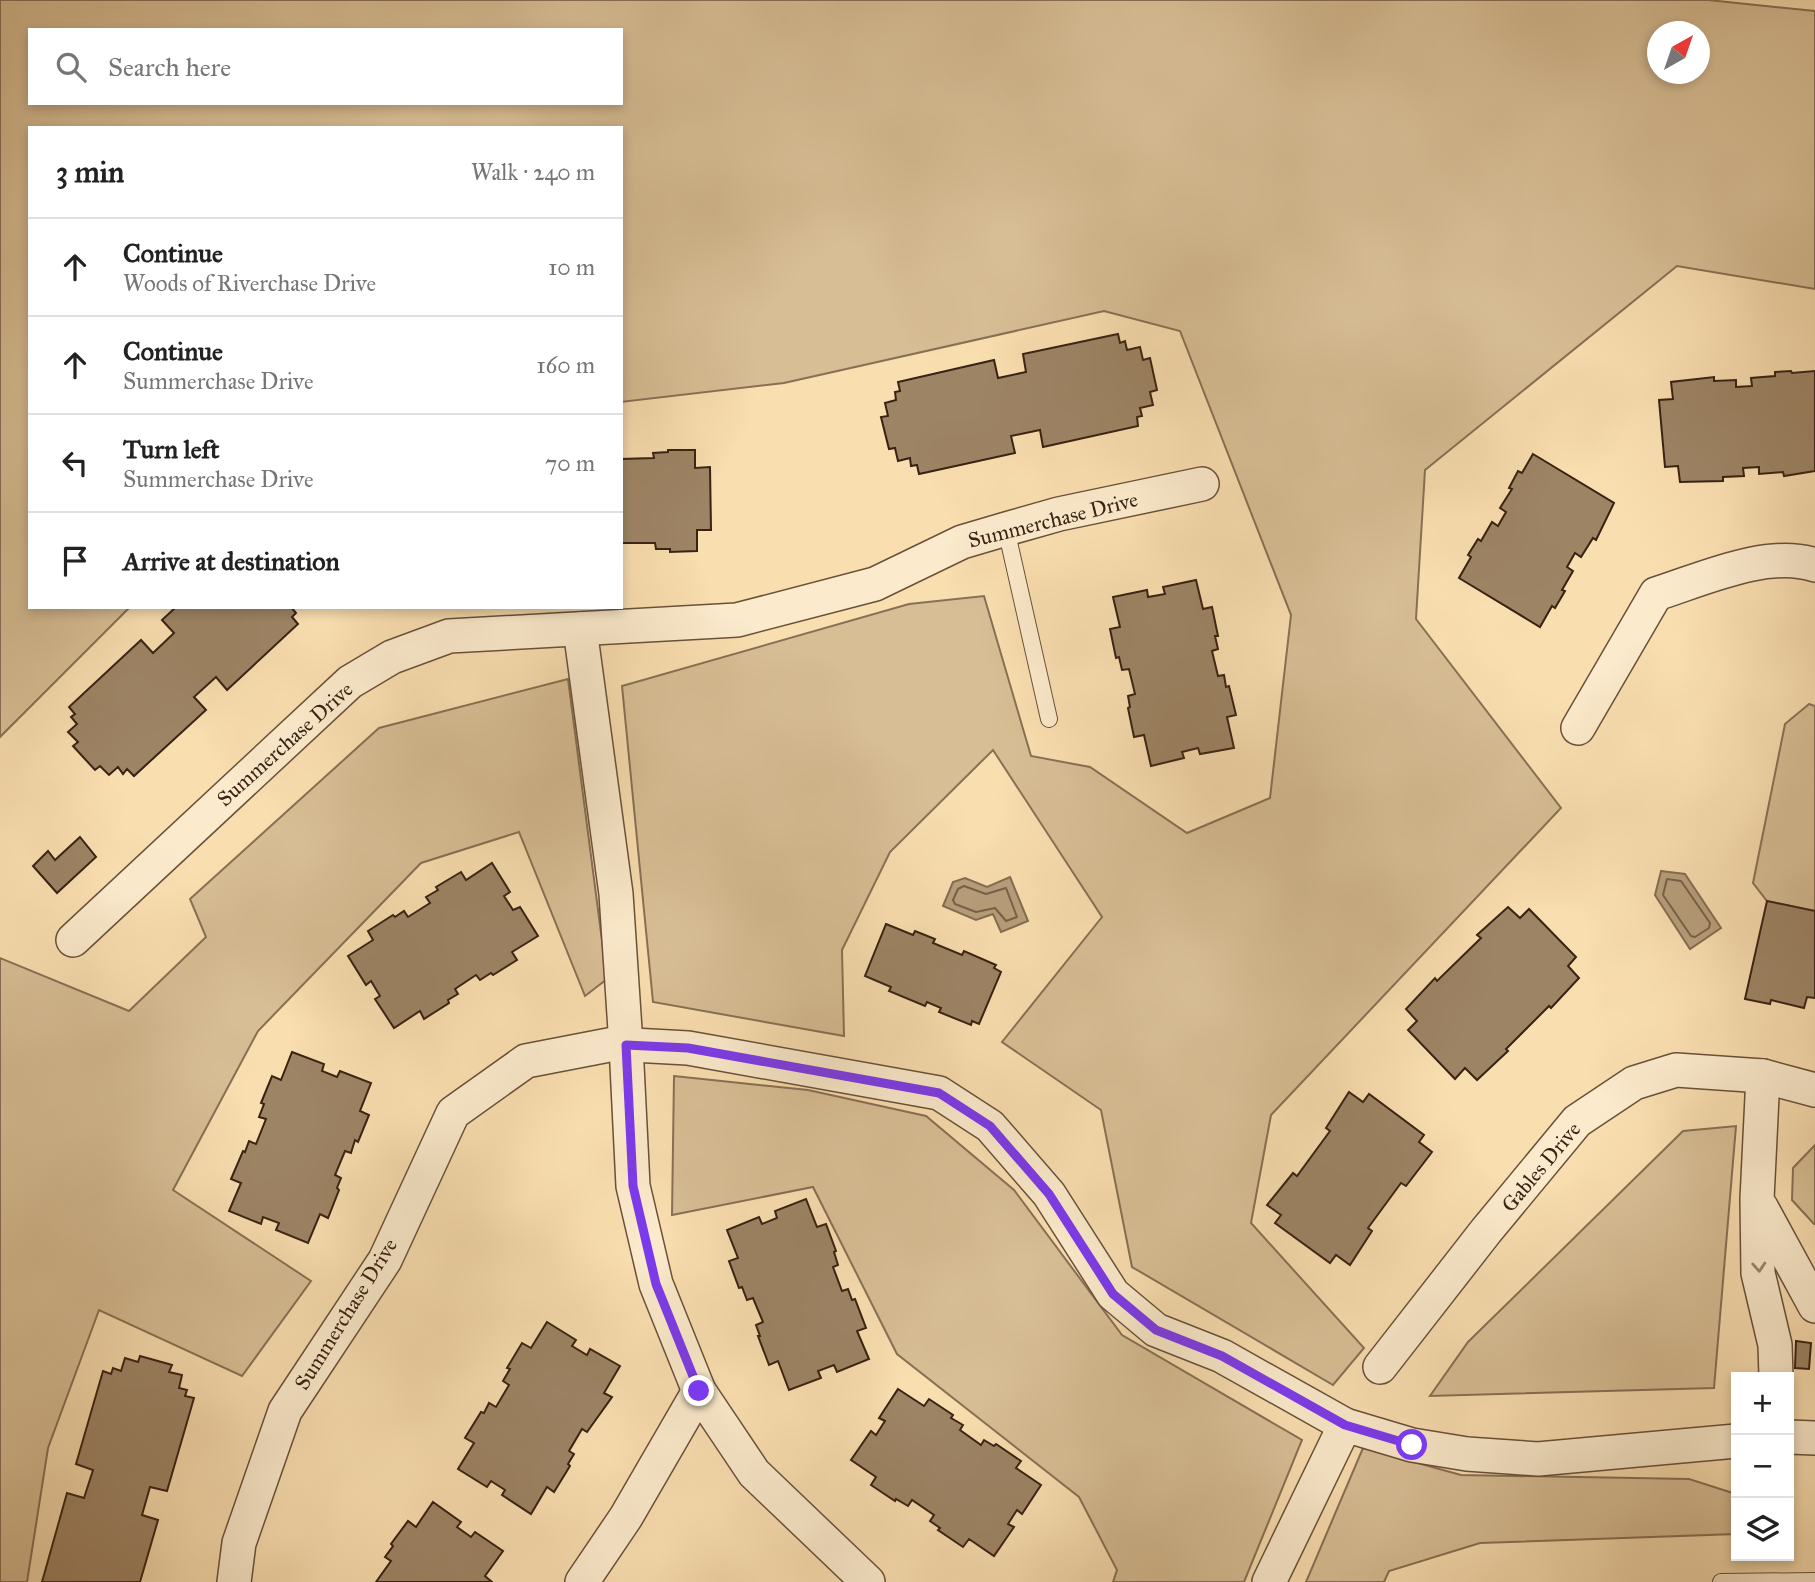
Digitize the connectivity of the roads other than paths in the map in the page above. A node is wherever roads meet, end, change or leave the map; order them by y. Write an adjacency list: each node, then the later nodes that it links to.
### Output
1 (1202, 484): 2 (street, Summerchase Drive)
2 (1006, 529): 4 (street, Summerchase Drive); 5 (lane)
3 (1815, 565): 6 (street)
4 (580, 629): 7 (street, Summerchase Drive); 8 (street)
5 (1049, 719)
6 (1578, 728)
7 (73, 940)
8 (626, 1045): 15 (street); 16 (street, Summerchase Drive); 21 (street, Summerchase Drive)
9 (1763, 1076): 10 (street, Gables Drive); 11 (street); 13 (street, Gables Drive)
10 (1815, 1090)
11 (1757, 1199): 12 (street); 14 (street, one-way to 14)
12 (1815, 1307)
13 (1380, 1367)
14 (1776, 1372)
15 (699, 1391): 22 (street); 23 (street)
16 (1345, 1425): 19 (street, Summerchase Drive); 24 (street)
17 (1794, 1437): 18 (street)
18 (1815, 1438)
19 (1731, 1441)
20 (1815, 1581): 26 (lane)
21 (234, 1582)
22 (582, 1582)
23 (868, 1582)
24 (1269, 1582)
25 (1721, 1582): 26 (lane)
26 (1737, 1582)

